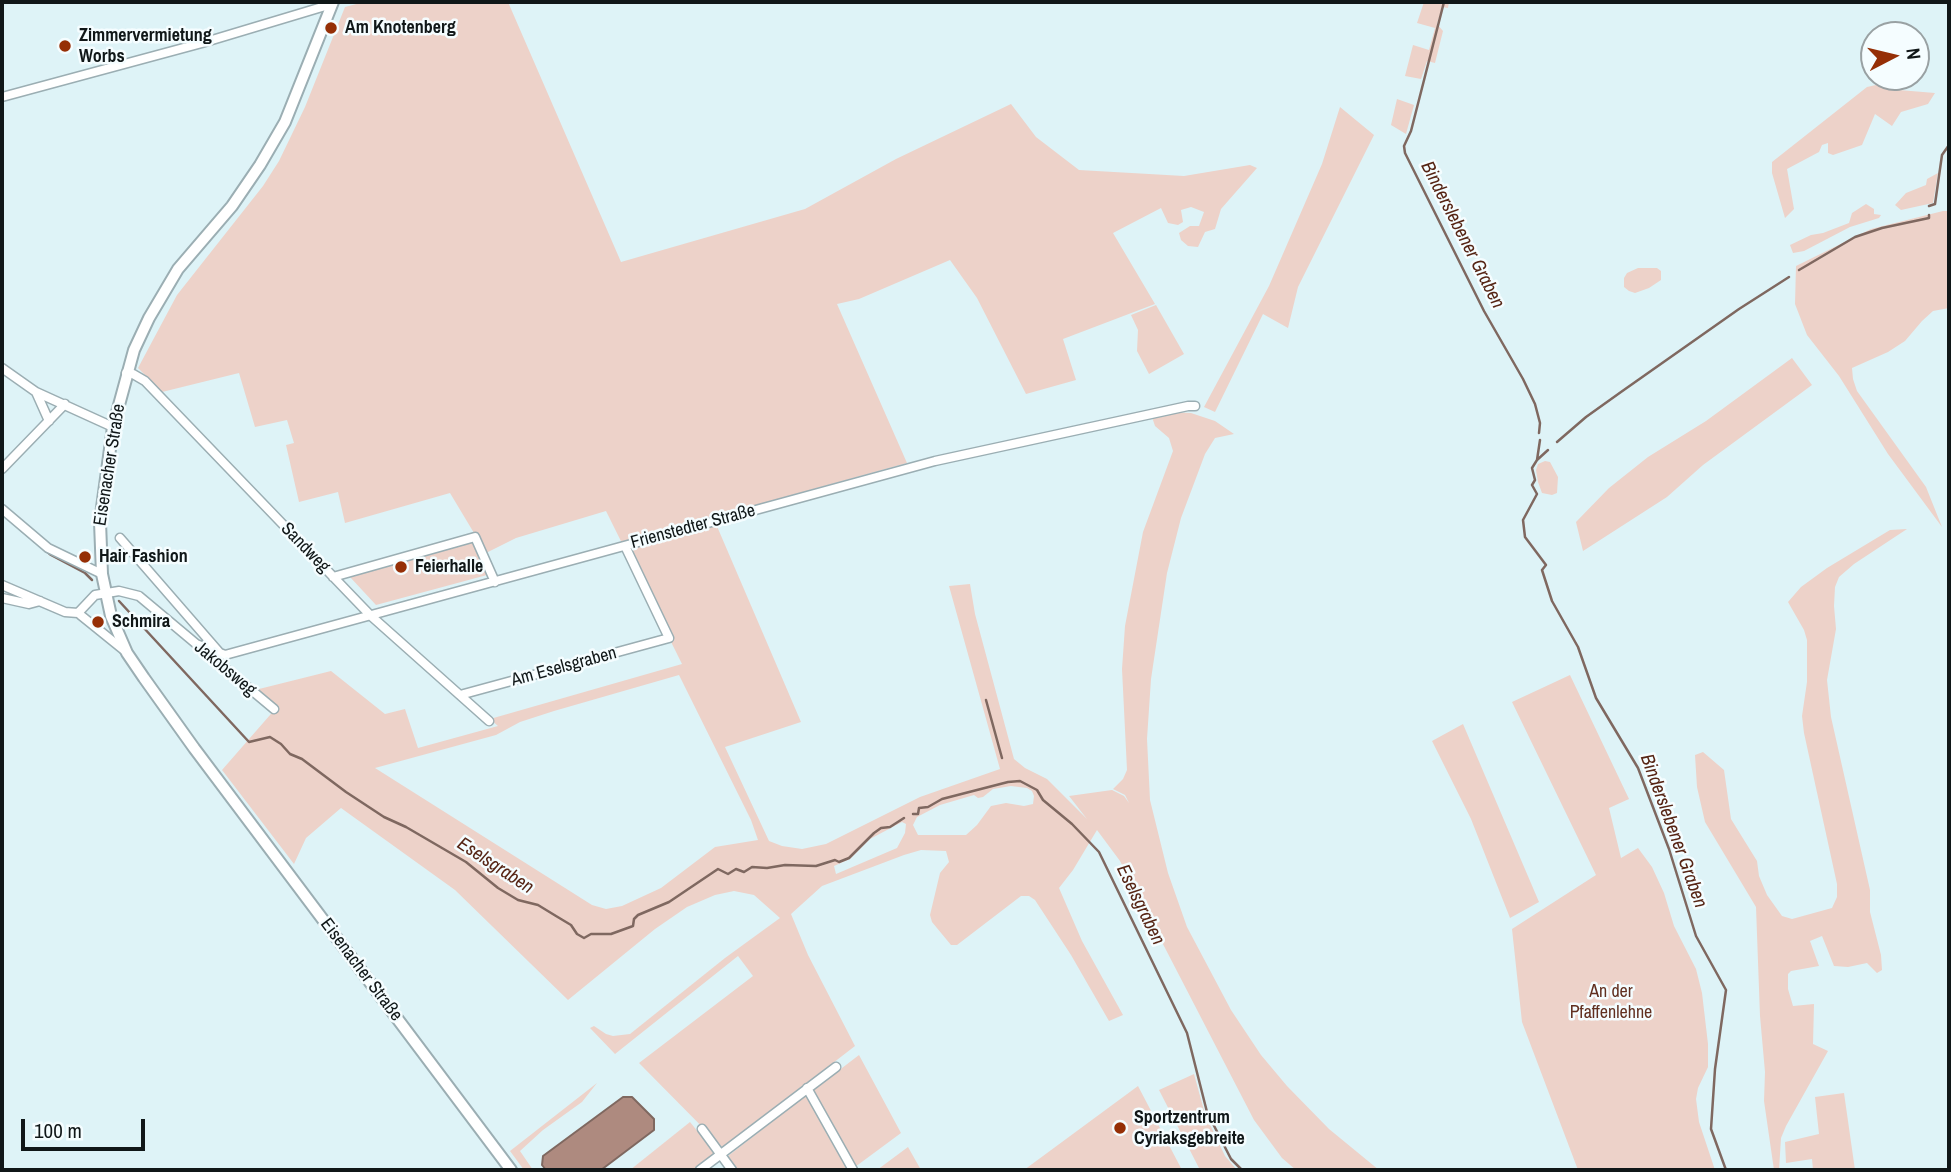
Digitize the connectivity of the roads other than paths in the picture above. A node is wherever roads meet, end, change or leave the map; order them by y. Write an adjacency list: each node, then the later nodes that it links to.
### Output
1 (333, 3): 2 (street); 4 (main road, Eisenacher Straße)
2 (2, 97)
3 (2, 368): 5 (street)
4 (126, 373): 9 (main road, Eisenacher Straße); 15 (street, Sandweg)
5 (36, 392): 6 (street); 8 (street)
6 (65, 404): 8 (street); 9 (street)
7 (1195, 406): 13 (street, Frienstedter Straße)
8 (49, 421): 10 (street)
9 (113, 428): 14 (main road, Eisenacher Straße)
10 (2, 470)
11 (2, 509): 14 (street)
12 (120, 538): 25 (street)
13 (625, 546): 16 (street, Frienstedter Straße); 26 (street, Am Eselsgraben)
14 (102, 574): 18 (main road, Eisenacher Straße)
15 (333, 577): 16 (street); 22 (street, Sandweg)
16 (495, 582): 22 (street, Frienstedter Straße)
17 (2, 585): 20 (street)
18 (105, 593): 21 (street); 23 (street, Jakobsweg); 24 (main road, Eisenacher Straße)
19 (2, 598): 20 (street)
20 (41, 601): 21 (street)
21 (78, 613): 24 (street)
22 (370, 615): 25 (street, Frienstedter Straße); 26 (street, Sandweg)
23 (196, 644): 25 (street); 27 (street, Jakobsweg)
24 (127, 653): 33 (main road, Eisenacher Straße)
25 (222, 655)
26 (460, 695): 28 (street, Sandweg)
27 (274, 709)
28 (489, 721)
29 (836, 1067): 30 (street)
30 (807, 1088): 32 (street); 36 (street)
31 (702, 1129): 32 (street)
32 (721, 1154): 34 (street); 35 (street)
33 (511, 1170)
34 (700, 1170)
35 (732, 1170)
36 (853, 1170)

